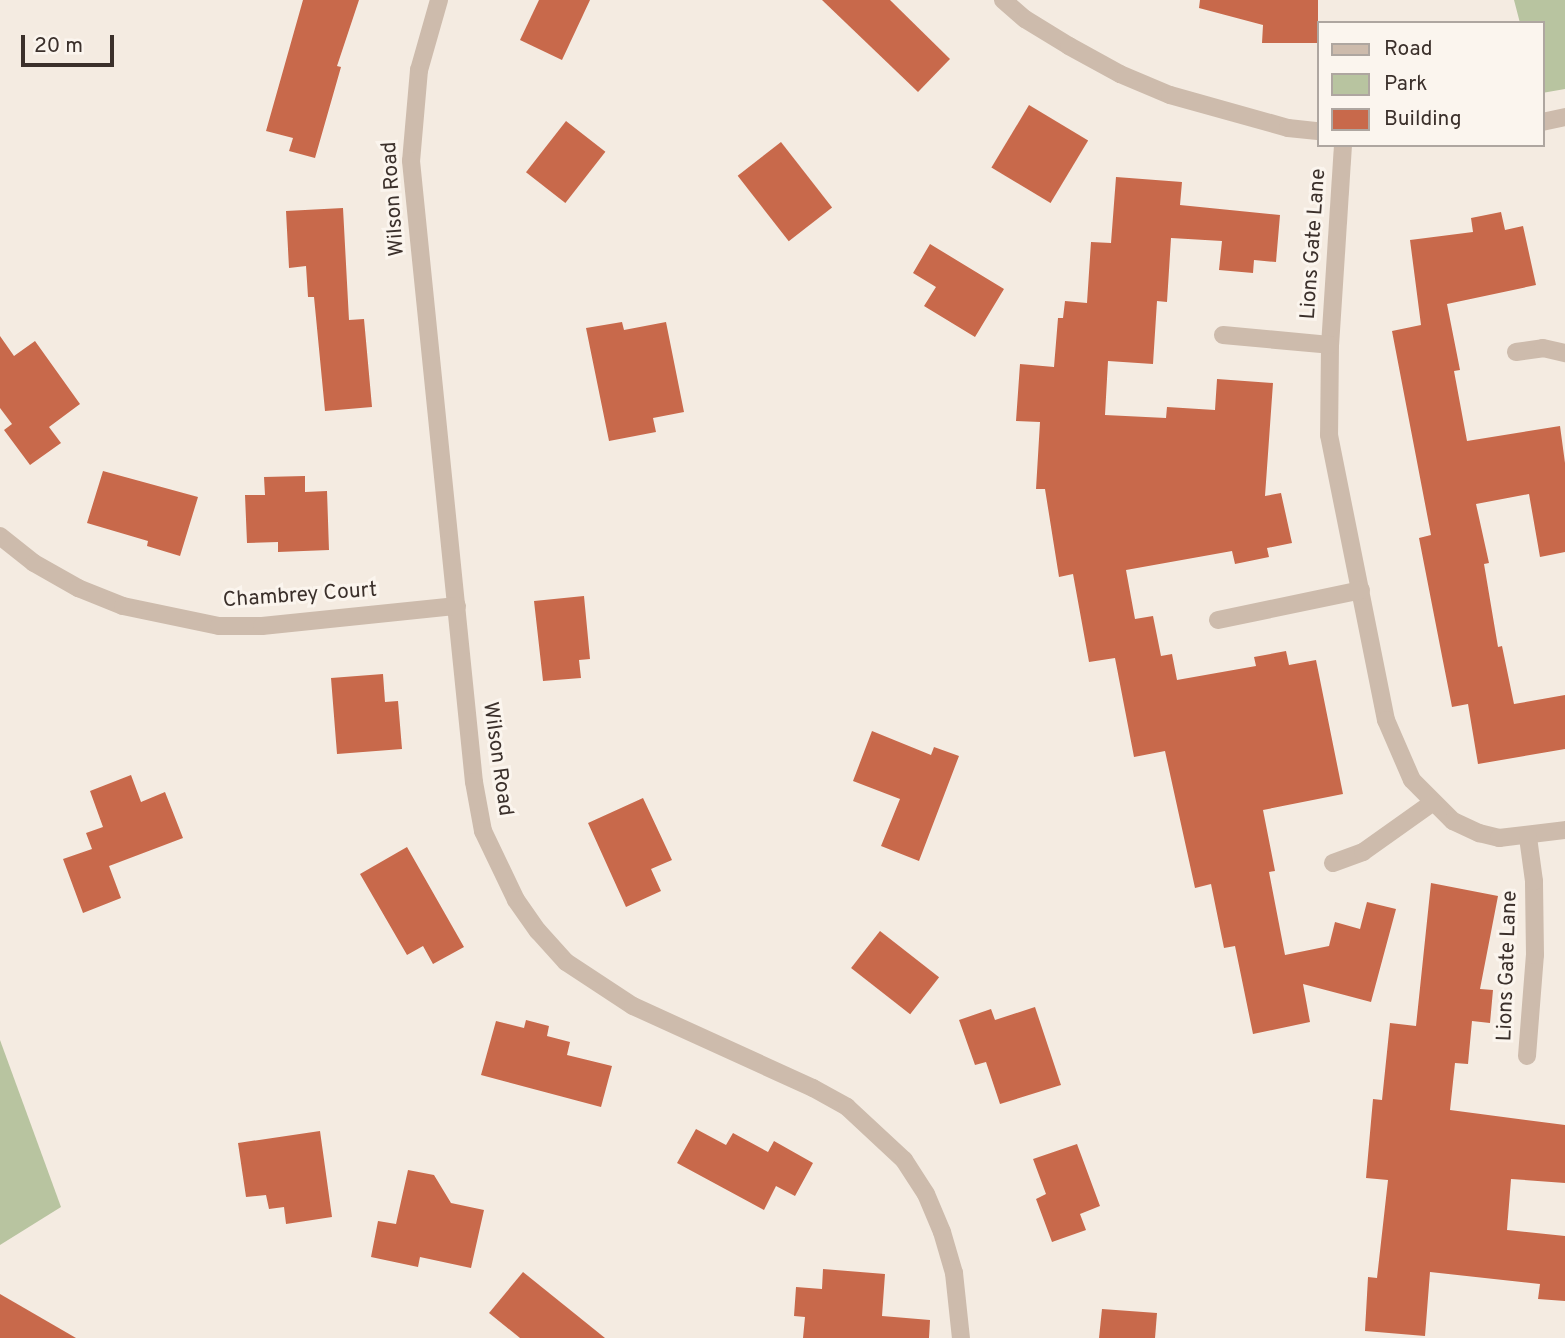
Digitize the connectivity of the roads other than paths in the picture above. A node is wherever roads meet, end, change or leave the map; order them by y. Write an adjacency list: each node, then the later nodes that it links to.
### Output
1 (439, 0): 13 (street, Wilson Road)
2 (1003, 0): 5 (street)
3 (1565, 117): 4 (street)
4 (1544, 122)
5 (1316, 131)
6 (1343, 147): 8 (street, Lions Gate Lane)
7 (1223, 335): 8 (street, Lions Gate Lane)
8 (1331, 345): 12 (street, Lions Gate Lane)
9 (1516, 352): 10 (street)
10 (1565, 353)
11 (0, 536): 13 (street, Chambrey Court)
12 (1361, 590): 14 (street); 15 (street, Lions Gate Lane)
13 (457, 606): 20 (street, Wilson Road)
14 (1218, 620)
15 (1432, 803): 17 (street, Lions Gate Lane); 18 (street)
16 (1565, 830): 17 (street, Lions Gate Lane)
17 (1528, 836): 19 (street, Lions Gate Lane)
18 (1333, 863)
19 (1527, 1056)
20 (961, 1338)

